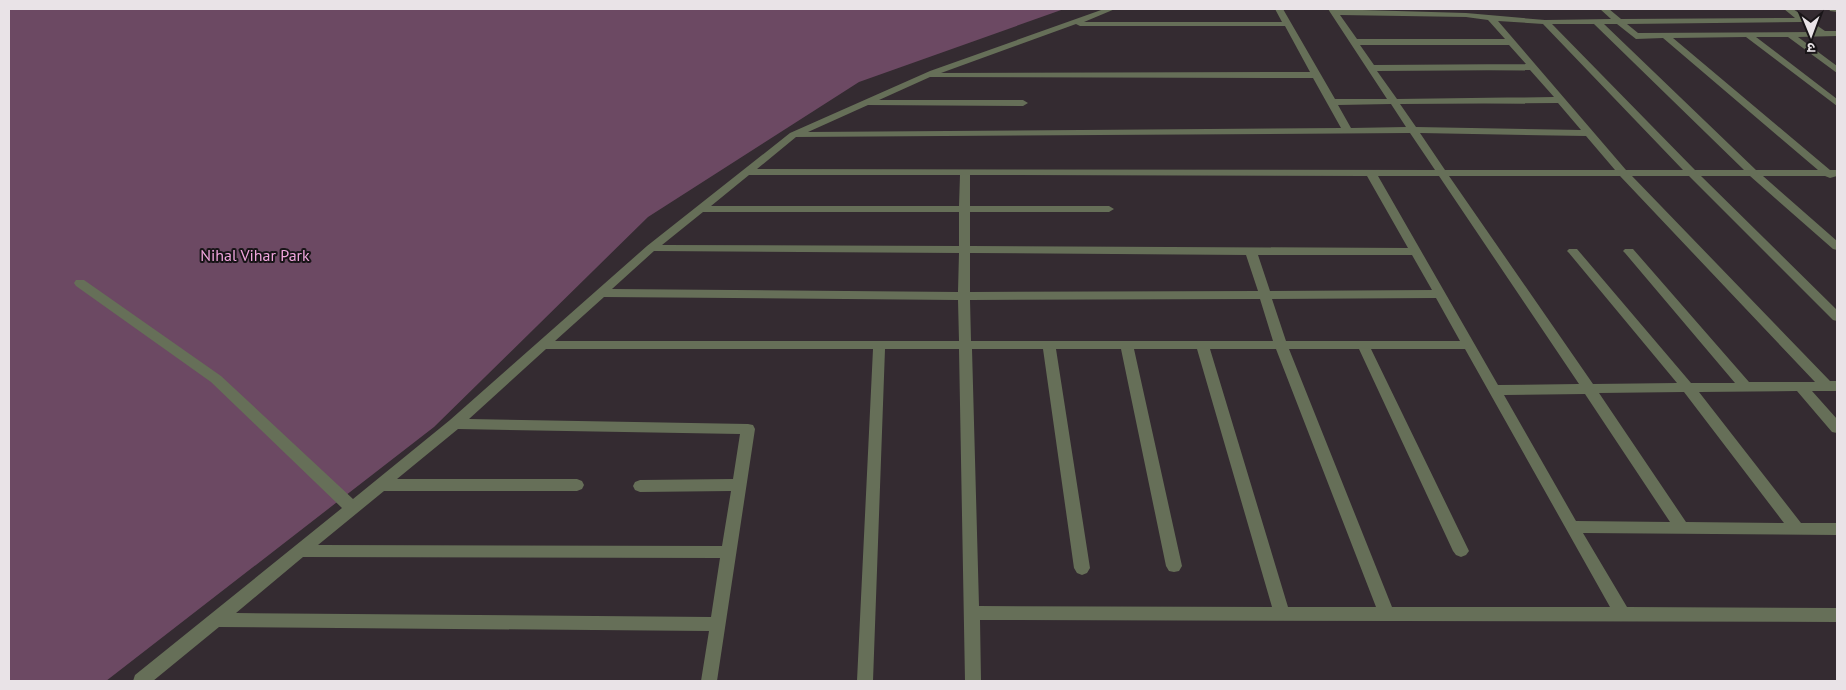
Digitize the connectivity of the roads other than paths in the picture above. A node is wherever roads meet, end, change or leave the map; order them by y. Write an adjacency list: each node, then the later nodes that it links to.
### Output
1 (1111, 9): 13 (street)
2 (1278, 9): 14 (street)
3 (1604, 9): 12 (street)
4 (1788, 9): 9 (street)
5 (1833, 9): 6 (street)
6 (1837, 10)
7 (1333, 11): 8 (street); 20 (street)
8 (1491, 18): 10 (street); 21 (street)
9 (1805, 20): 12 (street); 17 (street)
10 (1545, 22): 11 (street); 42 (street)
11 (1597, 22): 12 (street); 43 (street)
12 (1619, 22): 19 (street)
13 (1069, 24): 14 (street); 26 (street)
14 (1287, 24): 25 (street)
15 (1837, 33): 17 (street)
16 (1789, 34): 17 (street); 18 (street); 24 (street)
17 (1823, 34)
18 (1748, 35): 19 (street); 32 (street)
19 (1665, 36): 44 (street)
20 (1354, 42): 21 (street); 23 (street)
21 (1510, 42): 22 (street)
22 (1532, 67): 23 (street); 27 (street)
23 (1371, 68): 29 (street)
24 (1837, 70)
25 (1316, 75): 26 (street); 28 (street)
26 (926, 76): 30 (street)
27 (1561, 100): 29 (street); 35 (street)
28 (1332, 102): 29 (street); 34 (street)
29 (1394, 102): 33 (street)
30 (865, 103): 31 (street); 36 (street)
31 (1023, 103)
32 (1837, 104)
33 (1413, 130): 34 (street); 35 (street); 40 (street)
34 (1348, 131): 36 (street)
35 (1589, 133): 41 (street)
36 (793, 135): 37 (street)
37 (747, 172): 38 (street); 47 (street)
38 (965, 172): 39 (street); 46 (street)
39 (1371, 173): 40 (street); 55 (street)
40 (1441, 173): 41 (street); 75 (street)
41 (1624, 173): 42 (street); 71 (street)
42 (1692, 173): 43 (street); 61 (street)
43 (1753, 173): 44 (street); 49 (street)
44 (1832, 173): 45 (street)
45 (1837, 181)
46 (964, 208): 47 (street); 48 (street); 51 (street)
47 (700, 209): 50 (street)
48 (1109, 210)
49 (1837, 247)
50 (651, 248): 51 (street); 57 (street)
51 (964, 249): 54 (street); 60 (street)
52 (1573, 250): 74 (street)
53 (1629, 250): 72 (street)
54 (1252, 251): 55 (street); 59 (street)
55 (1415, 252): 58 (street)
56 (80, 283): 83 (street)
57 (600, 293): 60 (street); 62 (street)
58 (1440, 294): 59 (street); 67 (street)
59 (1264, 295): 60 (street); 65 (street)
60 (964, 296): 68 (street)
61 (1837, 317)
62 (544, 345): 63 (street); 77 (street)
63 (879, 345): 68 (street); 102 (street)
64 (1202, 345): 65 (street); 70 (street); 94 (street)
65 (1281, 345): 66 (street); 95 (street)
66 (1363, 345): 67 (street); 89 (street)
67 (1470, 345): 76 (street)
68 (965, 346): 69 (street); 93 (street)
69 (1049, 346): 70 (street); 92 (street)
70 (1127, 346): 91 (street)
71 (1833, 386): 73 (street)
72 (1746, 387): 73 (street); 74 (street)
73 (1800, 387): 78 (street)
74 (1688, 388): 75 (street); 86 (street)
75 (1591, 389): 76 (street); 85 (street)
76 (1494, 390): 84 (street)
77 (455, 424): 79 (street); 81 (street)
78 (1837, 428)
79 (381, 484): 80 (street); 83 (street)
80 (577, 485)
81 (740, 485): 82 (street); 90 (street)
82 (640, 486)
83 (352, 508): 88 (street)
84 (1572, 528): 85 (street); 96 (street)
85 (1682, 528): 86 (street)
86 (1797, 528): 87 (street)
87 (1837, 528)
88 (300, 551): 90 (street); 98 (street)
89 (1460, 551)
90 (729, 552): 99 (street)
91 (1174, 566)
92 (1082, 568)
93 (972, 613): 94 (street); 103 (street)
94 (1282, 613): 95 (street)
95 (1386, 614): 96 (street)
96 (1622, 614): 97 (street)
97 (1837, 614)
98 (215, 620): 99 (street); 100 (street)
99 (718, 624): 101 (street)
100 (141, 681)
101 (709, 681)
102 (865, 681)
103 (973, 681)

